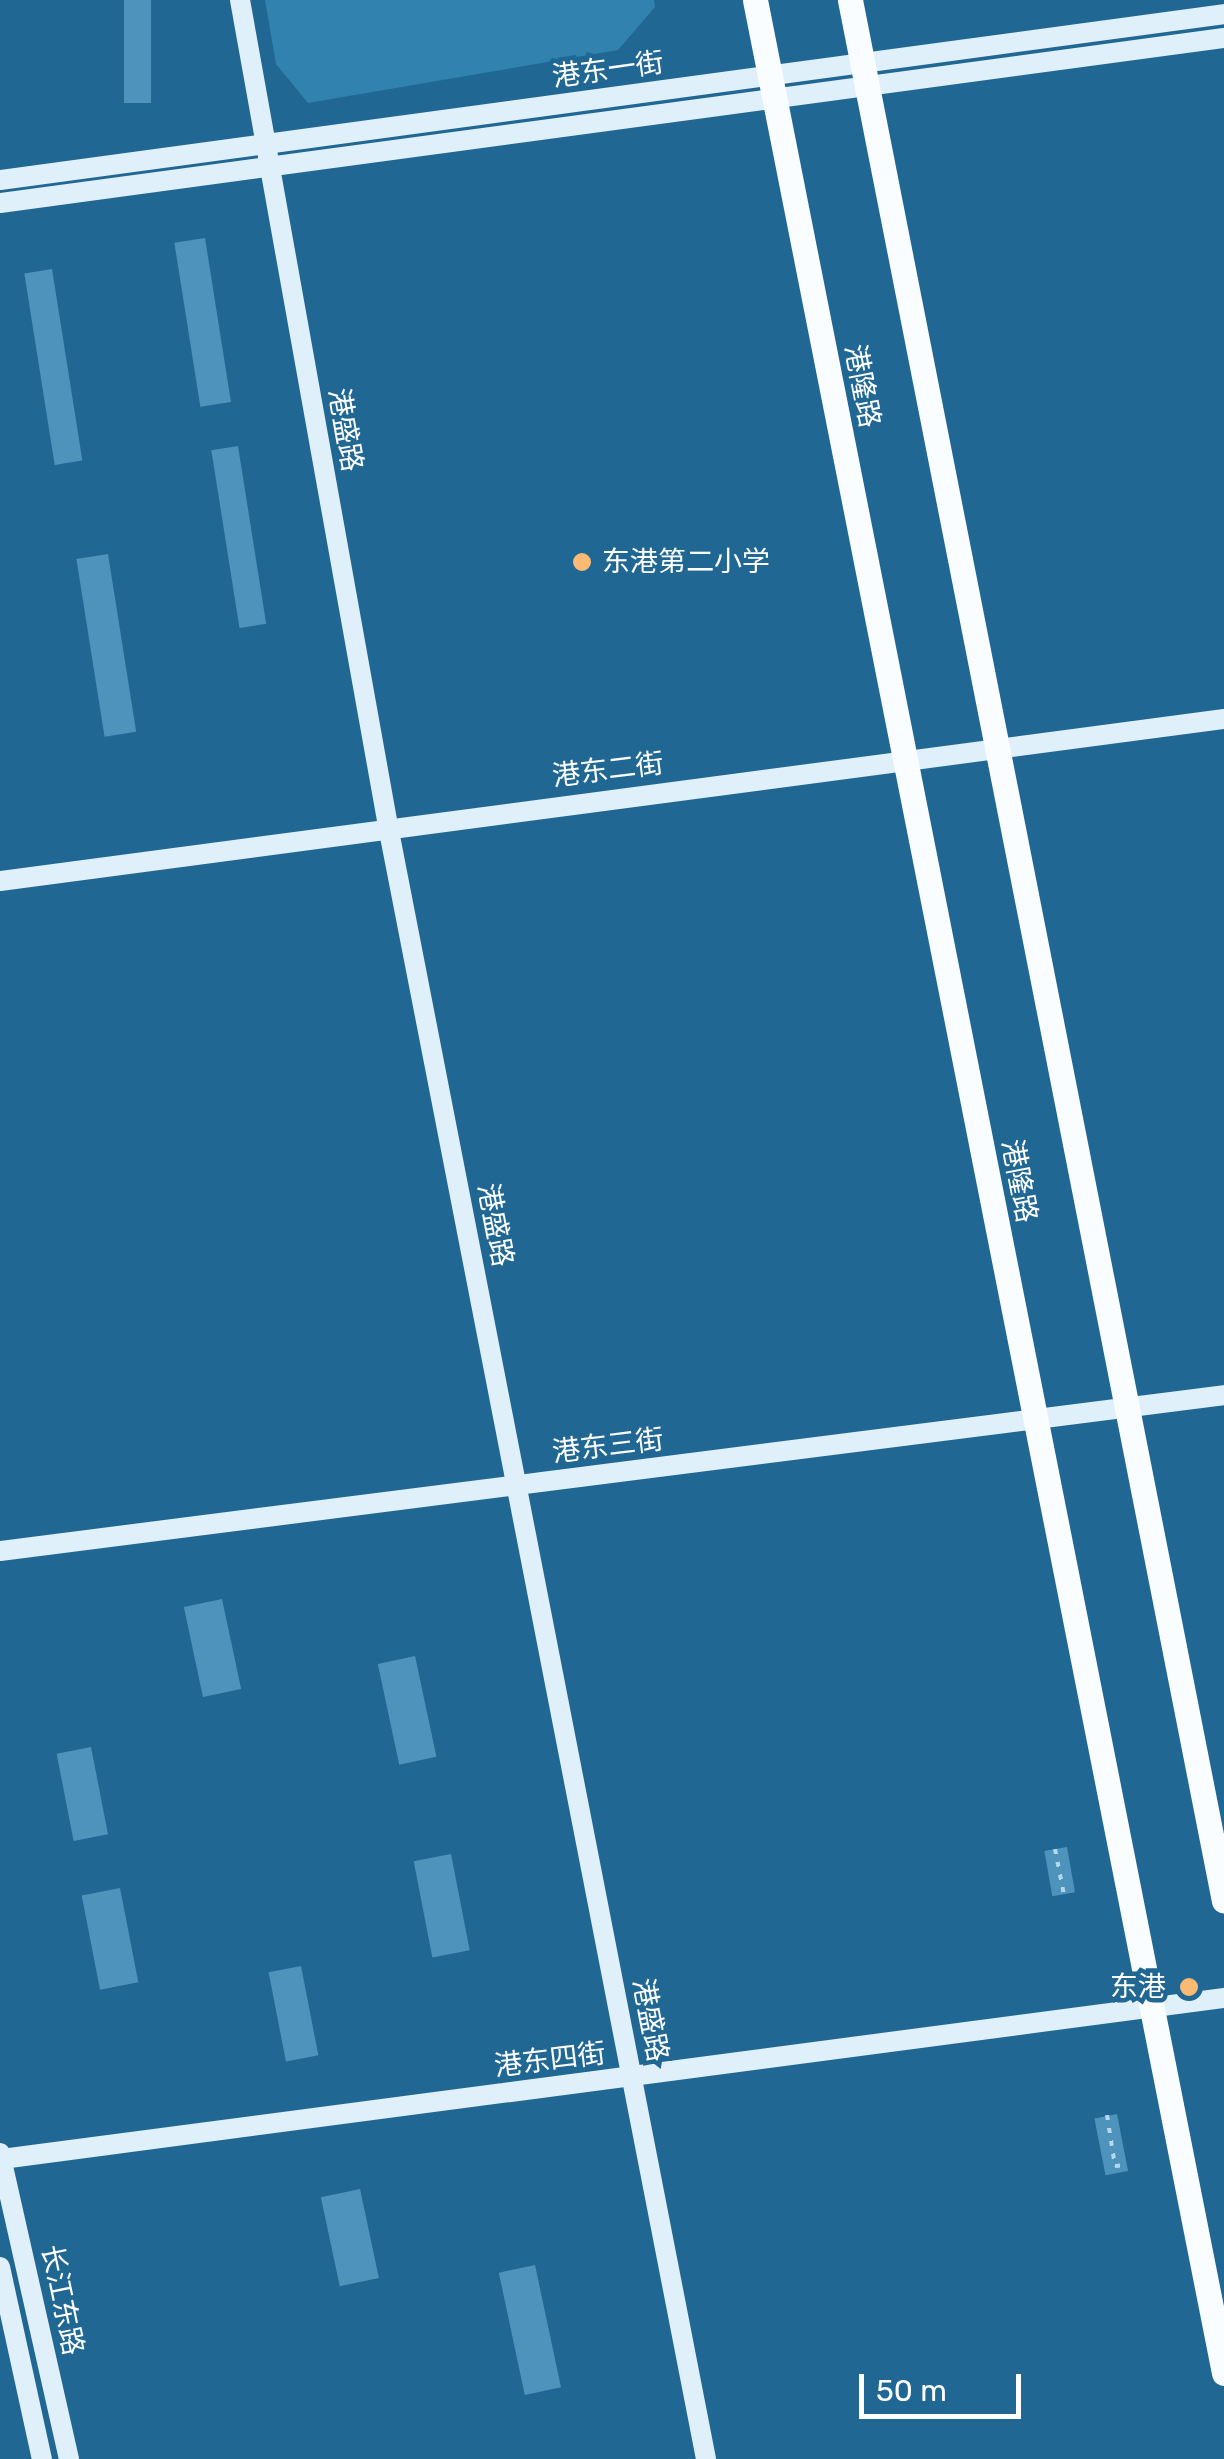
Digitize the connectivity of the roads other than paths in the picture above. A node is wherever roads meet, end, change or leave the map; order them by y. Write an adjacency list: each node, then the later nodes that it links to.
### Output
1 (240, 0): 8 (street, 港盛路)
2 (755, 0): 7 (main road, 港隆路)
3 (850, 0): 6 (main road)
4 (1224, 14): 6 (street, 港东一街)
5 (1224, 38): 6 (street, 港东一街)
6 (865, 75): 7 (street, 港东一街); 13 (main road)
7 (772, 88): 8 (street, 港东一街); 9 (street, 港东一街); 14 (main road, 港隆路)
8 (266, 144): 9 (street, 港盛路); 10 (street, 港东一街)
9 (270, 166): 11 (street, 港东一街); 15 (street, 港盛路)
10 (0, 180)
11 (0, 202)
12 (1224, 718): 13 (street, 港东二街)
13 (997, 746): 14 (street, 港东二街); 18 (main road)
14 (905, 760): 15 (street, 港东二街); 19 (main road, 港隆路)
15 (388, 826): 16 (street, 港东二街); 20 (street, 港盛路)
16 (0, 881)
17 (1224, 1395): 18 (street, 港东三街)
18 (1127, 1408): 19 (street, 港东三街); 22 (main road)
19 (1036, 1419): 20 (street, 港东三街); 24 (main road, 港隆路)
20 (518, 1485): 21 (street, 港东三街); 25 (street, 港盛路)
21 (0, 1551)
22 (1224, 1901)
23 (1224, 1998): 24 (street, 港东四街)
24 (1152, 2007): 25 (street, 港东四街); 28 (main road, 港隆路)
25 (634, 2076): 26 (street, 港东四街); 31 (street, 港盛路)
26 (1, 2156): 30 (street, 长江东路)
27 (0, 2267): 29 (street, 长江东路)
28 (1224, 2373)
29 (42, 2459)
30 (69, 2459)
31 (706, 2459)

